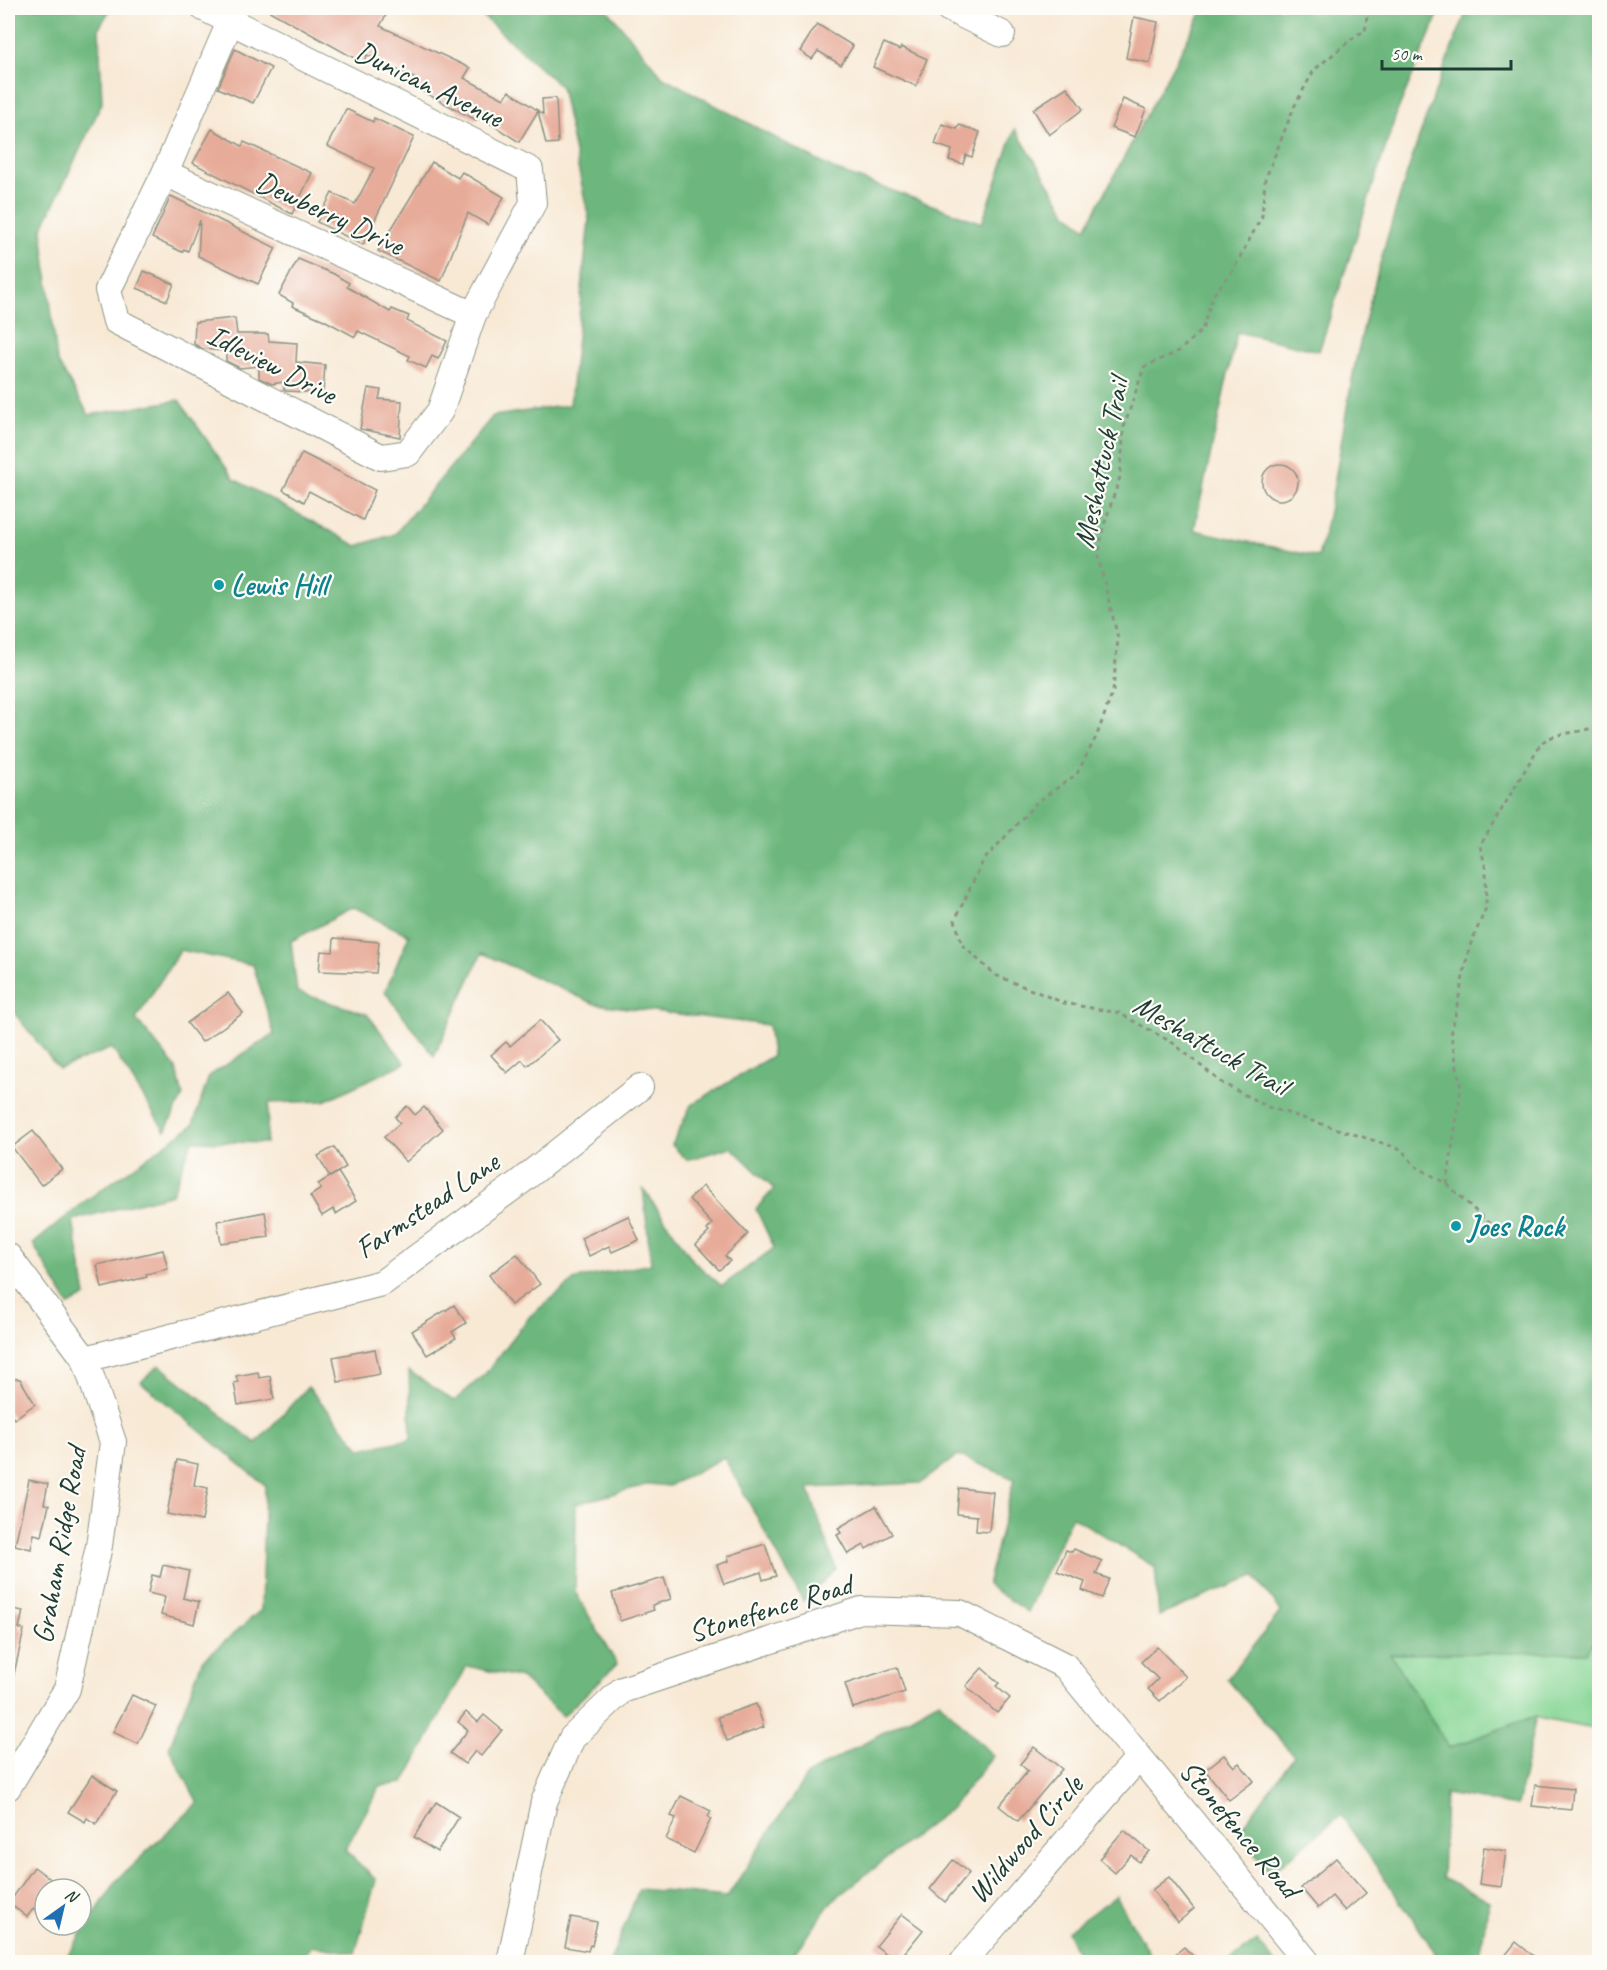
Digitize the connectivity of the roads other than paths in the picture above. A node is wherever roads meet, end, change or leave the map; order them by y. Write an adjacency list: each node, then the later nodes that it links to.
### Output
1 (204, 8): 3 (street, Dunican Avenue)
2 (948, 8): 4 (street)
3 (230, 22): 5 (street); 6 (street, Dunican Avenue)
4 (1002, 34)
5 (165, 173): 6 (street, Dewberry Drive); 6 (street, Idleview Drive)
6 (473, 315)
7 (640, 1087): 9 (street, Farmstead Lane)
8 (8, 1256): 9 (street, Graham Ridge Road)
9 (85, 1359): 11 (street, Graham Ridge Road)
10 (1138, 1758): 12 (street, Stonefence Road); 13 (street, Wildwood Circle); 14 (street, Stonefence Road)
11 (8, 1787)
12 (510, 1962)
13 (963, 1962)
14 (1307, 1962)

